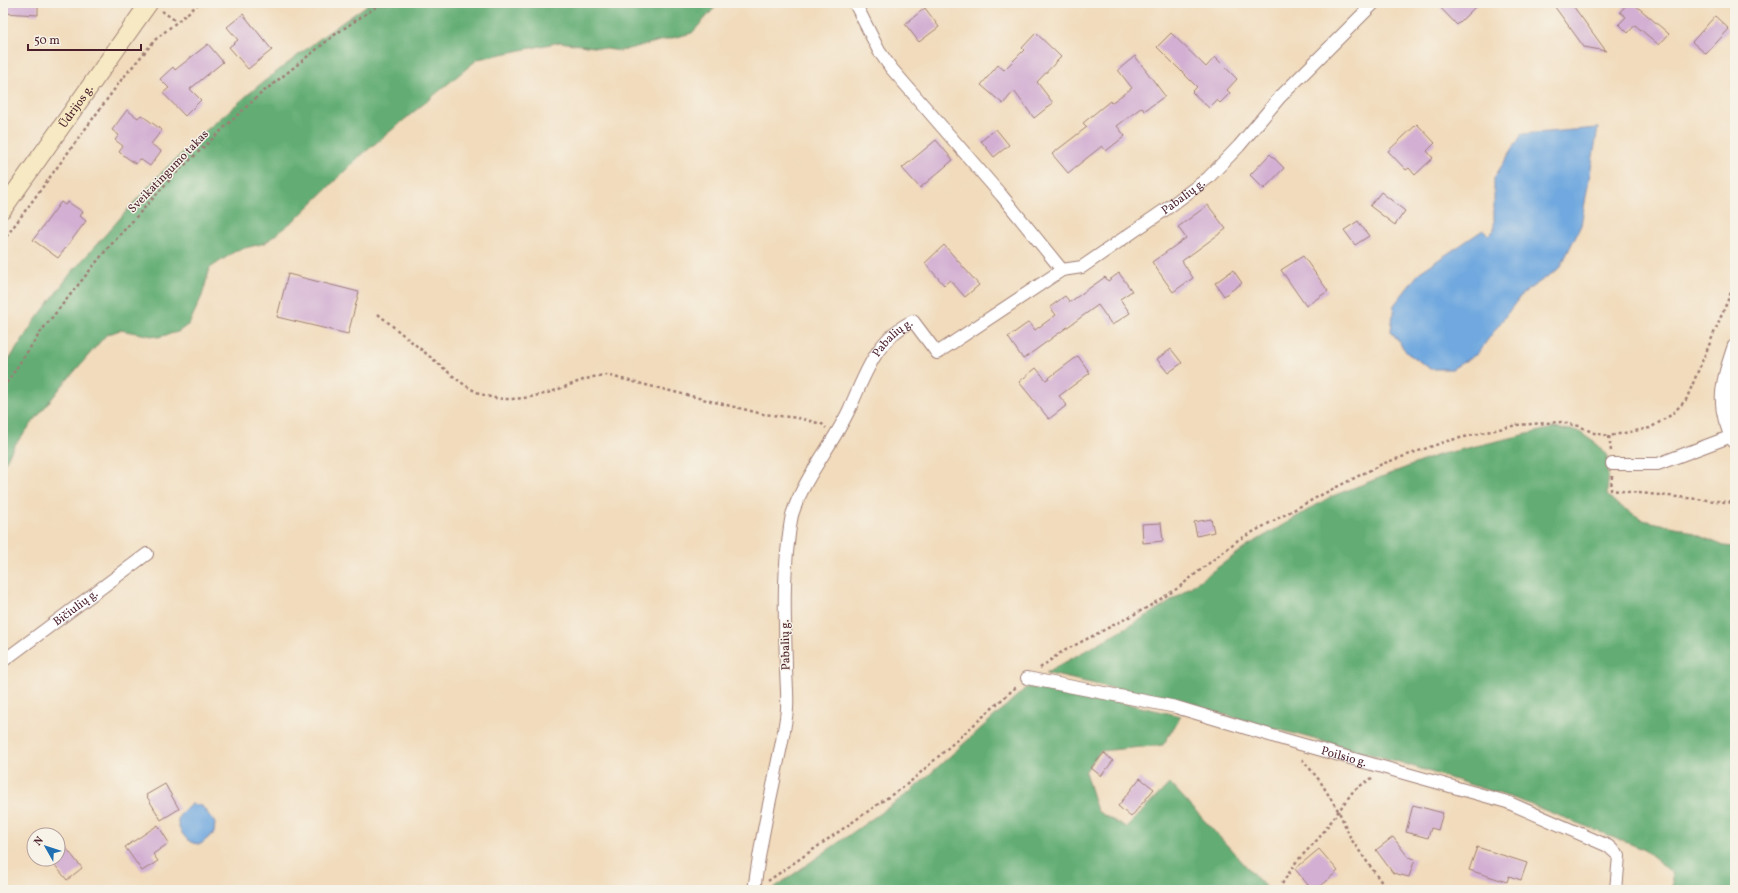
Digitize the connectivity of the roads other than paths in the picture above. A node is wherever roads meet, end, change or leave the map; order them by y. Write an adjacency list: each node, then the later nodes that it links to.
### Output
1 (855, 3): 5 (street)
2 (1374, 3): 5 (street, Pabalių g.)
3 (154, 5): 4 (main road, Ūdrijos g.)
4 (3, 209)
5 (1062, 270): 12 (street, Pabalių g.)
6 (1735, 347): 7 (street)
7 (1734, 439): 8 (street)
8 (1612, 464)
9 (147, 554): 10 (street, Bičiulių g.)
10 (3, 661)
11 (1026, 678): 13 (street, Poilsio g.)
12 (754, 890)
13 (1616, 890)

